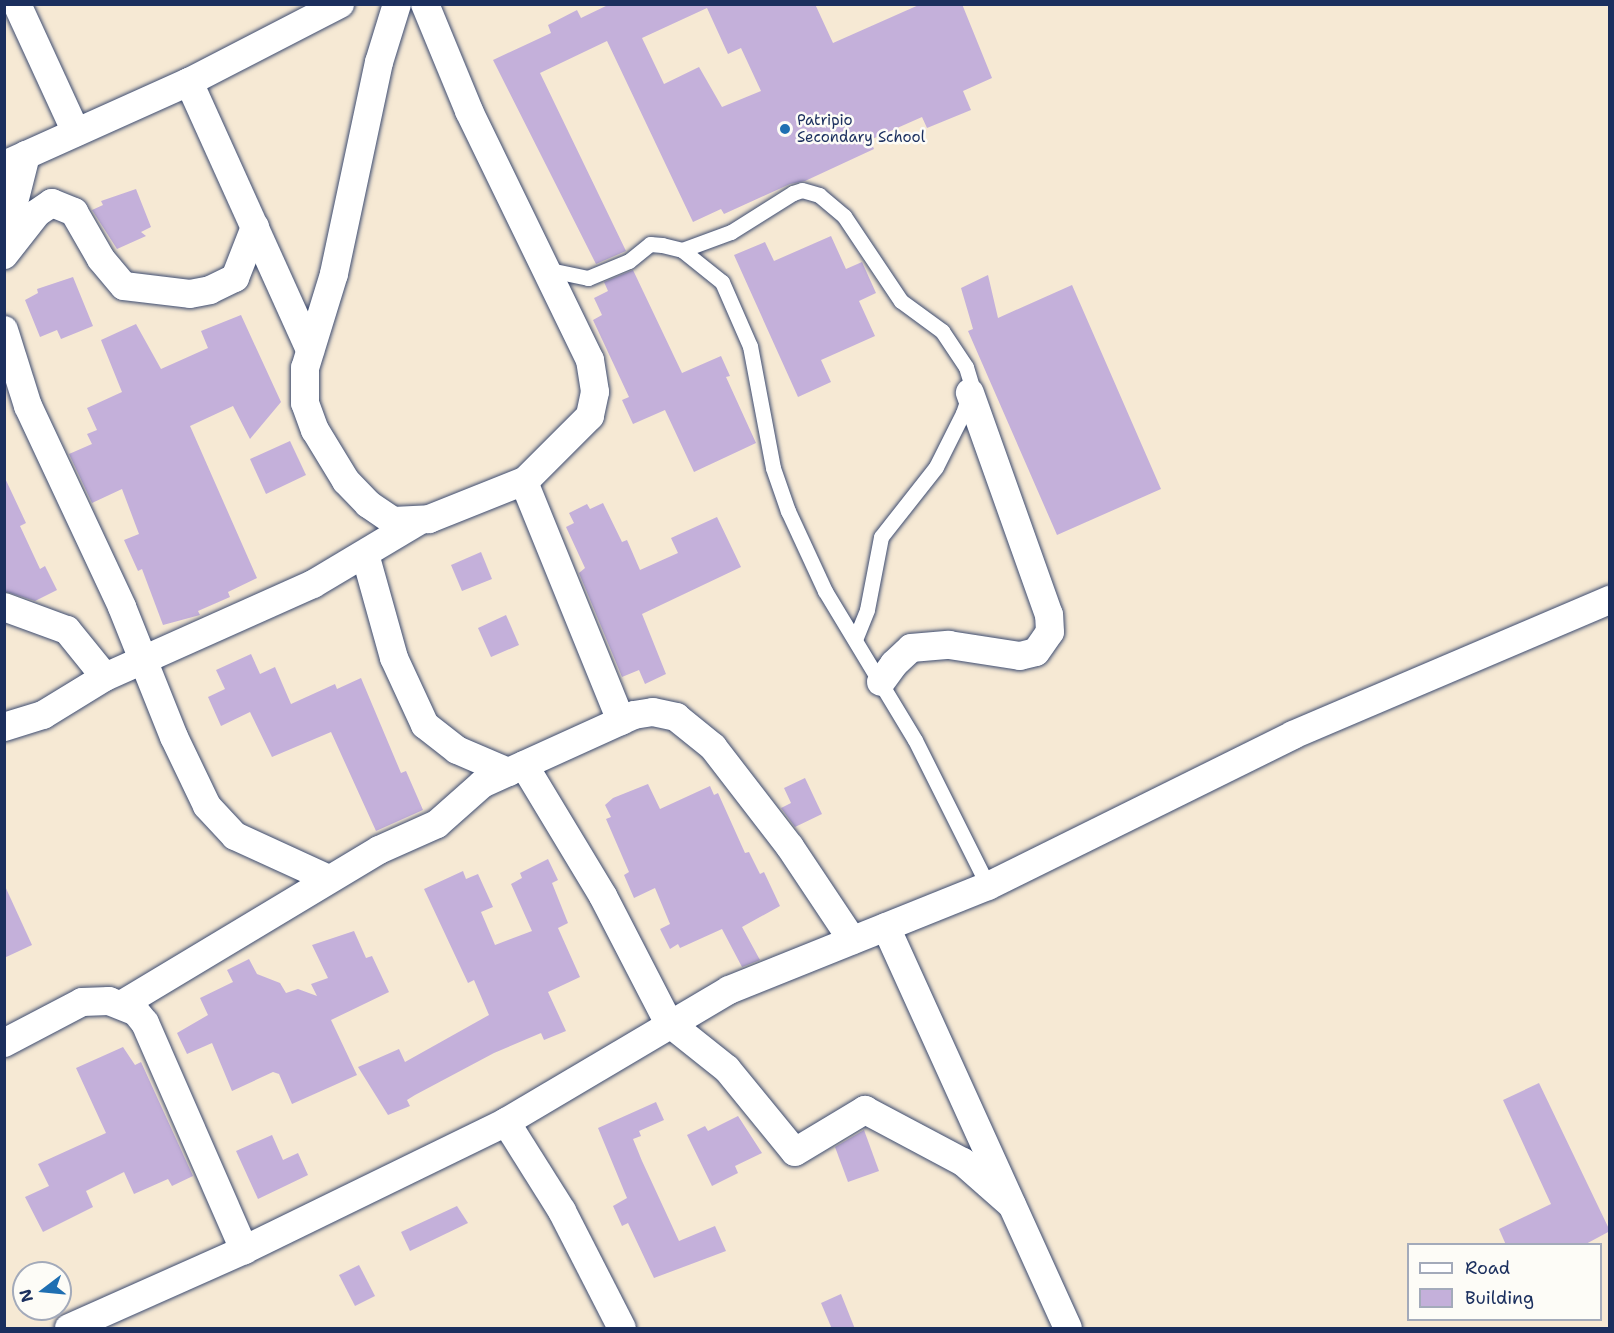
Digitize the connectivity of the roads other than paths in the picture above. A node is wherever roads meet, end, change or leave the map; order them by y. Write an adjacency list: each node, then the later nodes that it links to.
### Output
1 (17, 4): 7 (street)
2 (340, 4): 5 (street)
3 (397, 4): 15 (street)
4 (425, 4): 13 (street)
5 (310, 11): 6 (street)
6 (189, 82): 7 (street); 9 (street)
7 (76, 132): 8 (street)
8 (15, 160): 10 (street)
9 (255, 227): 12 (street); 15 (street)
10 (4, 242)
11 (682, 250): 13 (lane); 16 (lane); 22 (lane)
12 (4, 255)
13 (545, 269): 17 (street)
14 (4, 330): 23 (street)
15 (310, 350): 18 (street)
16 (970, 393): 22 (lane); 25 (street)
17 (524, 481): 18 (street); 26 (street)
18 (417, 522): 19 (street)
19 (365, 554): 23 (street); 28 (street)
20 (1610, 600): 30 (street)
21 (4, 607): 24 (street)
22 (855, 640): 25 (lane)
23 (146, 661): 24 (street); 29 (street)
24 (105, 677): 27 (street)
25 (881, 682): 30 (lane)
26 (621, 721): 28 (street); 32 (street)
27 (4, 727)
28 (516, 769): 29 (street); 34 (street)
29 (329, 879): 33 (street)
30 (988, 886): 31 (street)
31 (886, 927): 32 (street); 37 (street)
32 (852, 940): 34 (street)
33 (121, 1005): 35 (street); 38 (street)
34 (668, 1022): 36 (street); 37 (street)
35 (4, 1043)
36 (506, 1122): 38 (street); 41 (street)
37 (1012, 1205): 42 (street)
38 (244, 1250): 39 (street)
39 (106, 1320): 40 (street)
40 (69, 1329)
41 (622, 1329)
42 (1068, 1329)

